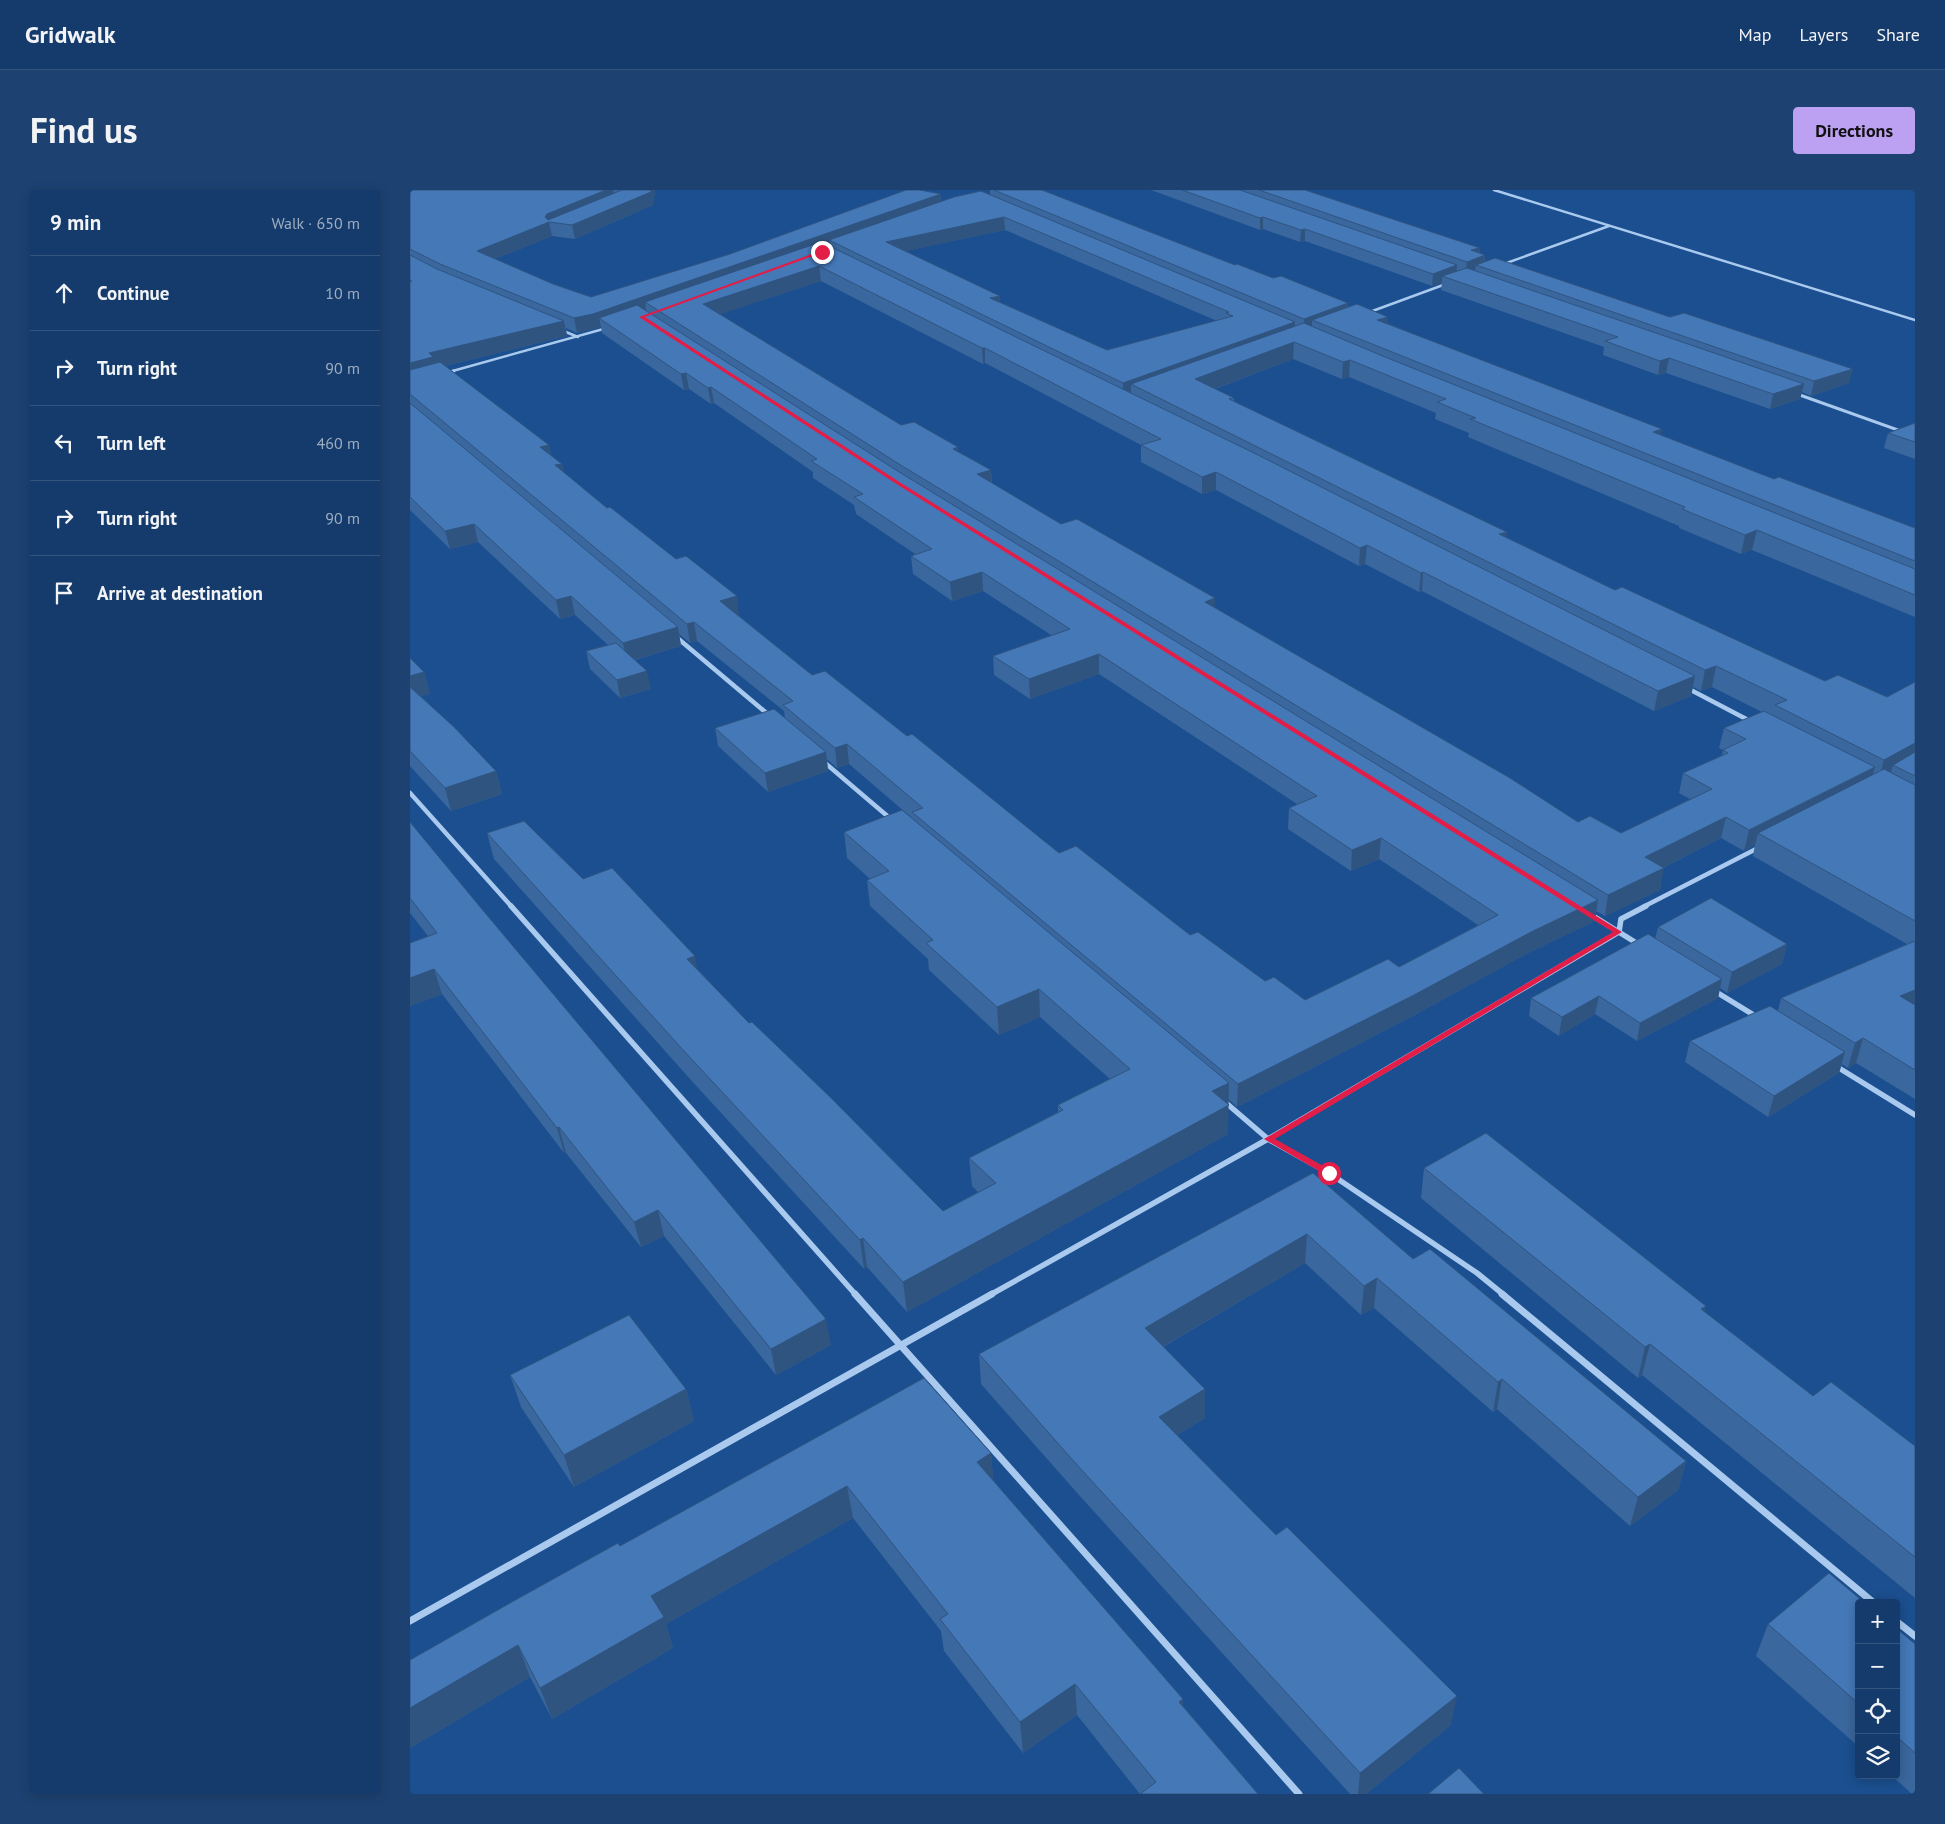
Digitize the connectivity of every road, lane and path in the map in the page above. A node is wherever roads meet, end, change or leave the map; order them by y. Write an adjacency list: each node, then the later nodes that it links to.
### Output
1 (1494, 190): 2 (street)
2 (1609, 226): 3 (street); 6 (street)
3 (1493, 268)
4 (1448, 284): 5 (street)
5 (1365, 314)
6 (1915, 320)
7 (614, 326): 9 (street)
8 (560, 330): 9 (street)
9 (578, 338): 10 (street)
10 (438, 376)
11 (1794, 393): 12 (street)
12 (1915, 436)
13 (668, 630): 15 (street)
14 (1685, 687): 16 (street)
15 (774, 720)
16 (1755, 723)
17 (820, 759): 19 (street)
18 (410, 793): 30 (street)
19 (896, 823)
20 (1763, 846): 22 (street)
21 (1585, 911): 22 (street)
22 (1618, 932): 23 (street); 29 (street)
23 (1644, 948)
24 (1712, 990): 25 (street)
25 (1762, 1021)
26 (1830, 1062): 28 (street)
27 (1223, 1100): 29 (street)
28 (1915, 1115)
29 (1268, 1139): 30 (street); 31 (street)
30 (901, 1345): 32 (street); 35 (street)
31 (1869, 1599)
32 (410, 1621)
33 (1900, 1624): 34 (street)
34 (1915, 1636)
35 (1299, 1794)

